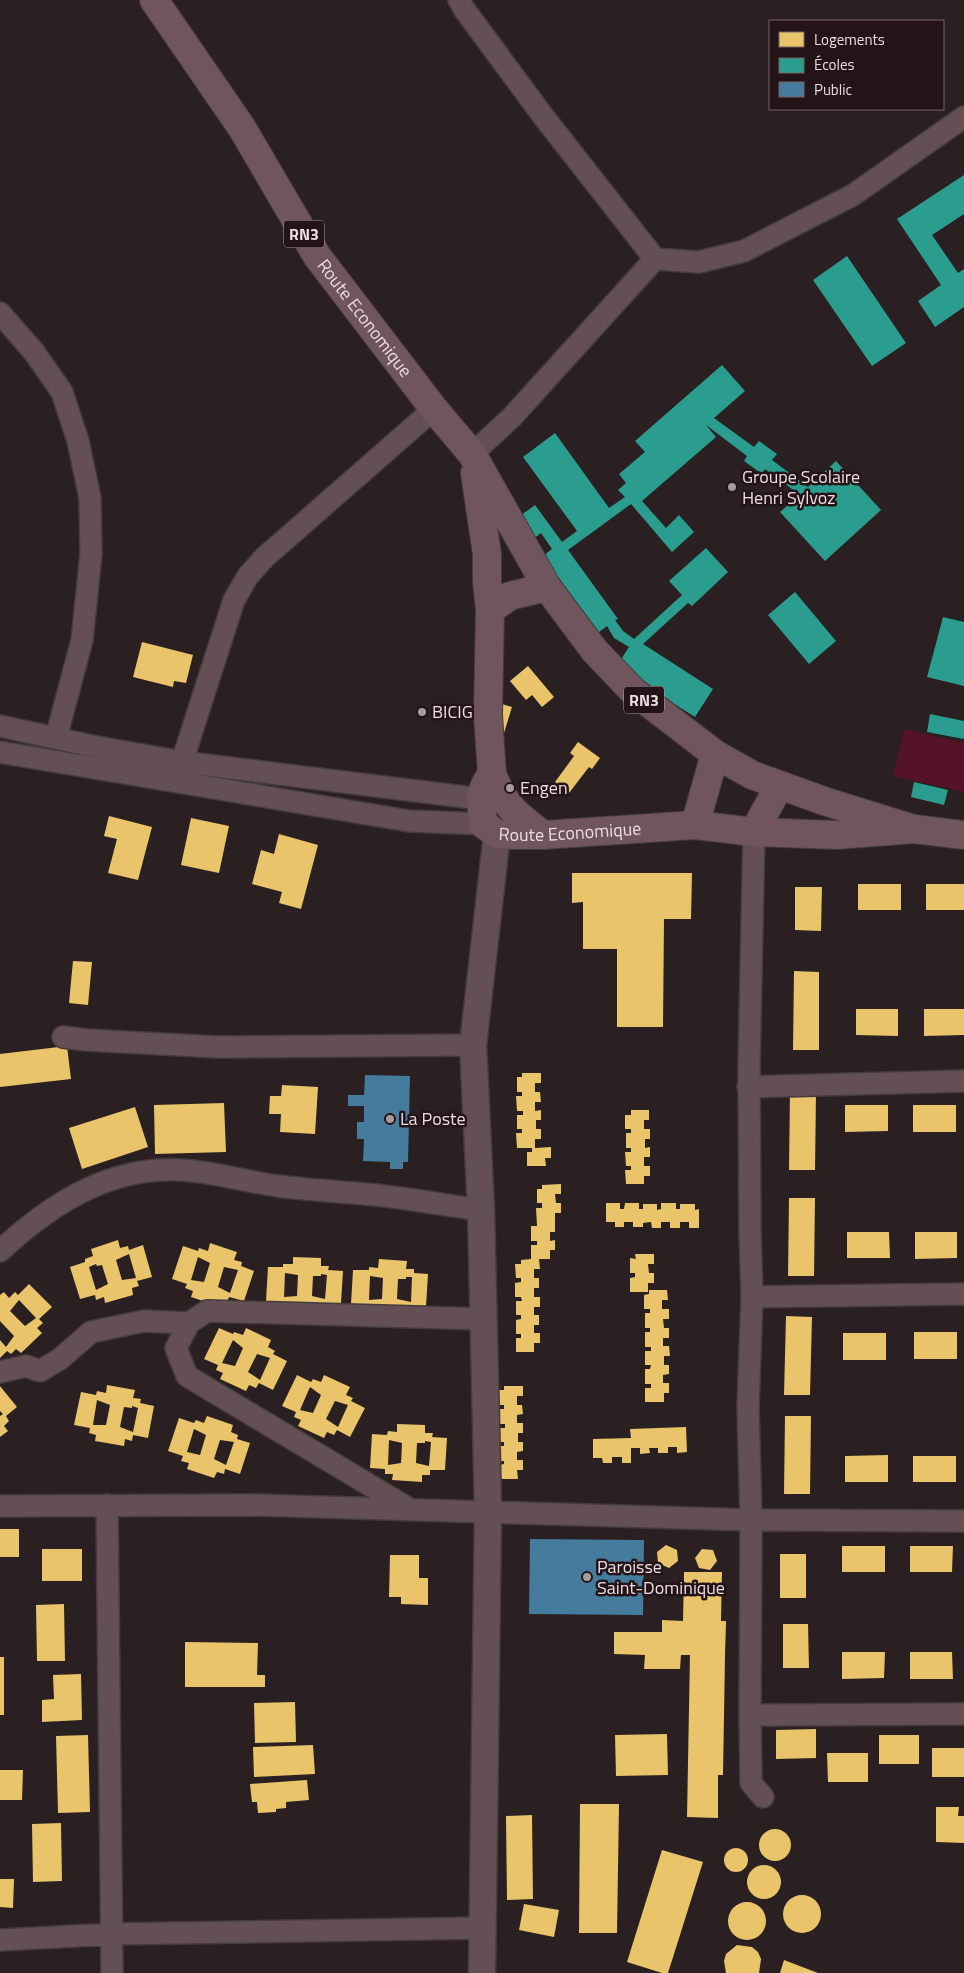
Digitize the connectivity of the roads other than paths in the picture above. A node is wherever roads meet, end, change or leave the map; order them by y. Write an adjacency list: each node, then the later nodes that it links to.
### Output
1 (154, 0): 6 (highway, Route Economique / RN3)
2 (459, 0): 4 (street)
3 (964, 117): 4 (street)
4 (655, 259): 7 (street)
5 (0, 313): 11 (street)
6 (434, 409): 7 (highway, Route Economique / RN3); 14 (street)
7 (472, 454): 8 (highway, Route Economique / RN3); 9 (highway)
8 (547, 587): 9 (highway); 13 (highway, Route Economique / RN3)
9 (490, 610): 15 (highway)
10 (0, 726): 11 (street)
11 (56, 738): 14 (street)
12 (0, 752): 17 (street)
13 (715, 754): 16 (highway, Route Economique / RN3); 18 (highway)
14 (182, 762): 17 (street)
15 (492, 774): 17 (highway); 21 (highway)
16 (779, 786): 19 (highway, Route Economique / RN3); 20 (highway)
17 (487, 819): 21 (highway, Route Economique / RN3); 24 (street)
18 (695, 825): 20 (highway, Route Economique / RN3); 21 (highway, Route Economique / RN3)
19 (914, 829): 20 (highway, Route Economique / RN3); 22 (highway, Route Economique / RN3)
20 (754, 832): 26 (street)
21 (543, 835)
22 (964, 835)
23 (63, 1037): 24 (street)
24 (473, 1045): 27 (street)
25 (964, 1080): 26 (street)
26 (748, 1087): 30 (street)
27 (481, 1210): 28 (street); 31 (street)
28 (0, 1251)
29 (964, 1294): 30 (street)
30 (752, 1297): 38 (street)
31 (483, 1319): 32 (street); 37 (street)
32 (189, 1323): 33 (street); 36 (street)
33 (0, 1372)
34 (107, 1504): 35 (street); 36 (street); 44 (street)
35 (0, 1506)
36 (411, 1509): 37 (street)
37 (488, 1511): 38 (street); 43 (street)
38 (751, 1520): 39 (street); 41 (street)
39 (964, 1522)
40 (964, 1714): 41 (street)
41 (750, 1715): 42 (street)
42 (763, 1796)
43 (483, 1928): 44 (street); 47 (street)
44 (113, 1934): 45 (street); 46 (street)
45 (0, 1940)
46 (112, 1973)
47 (482, 1973)

